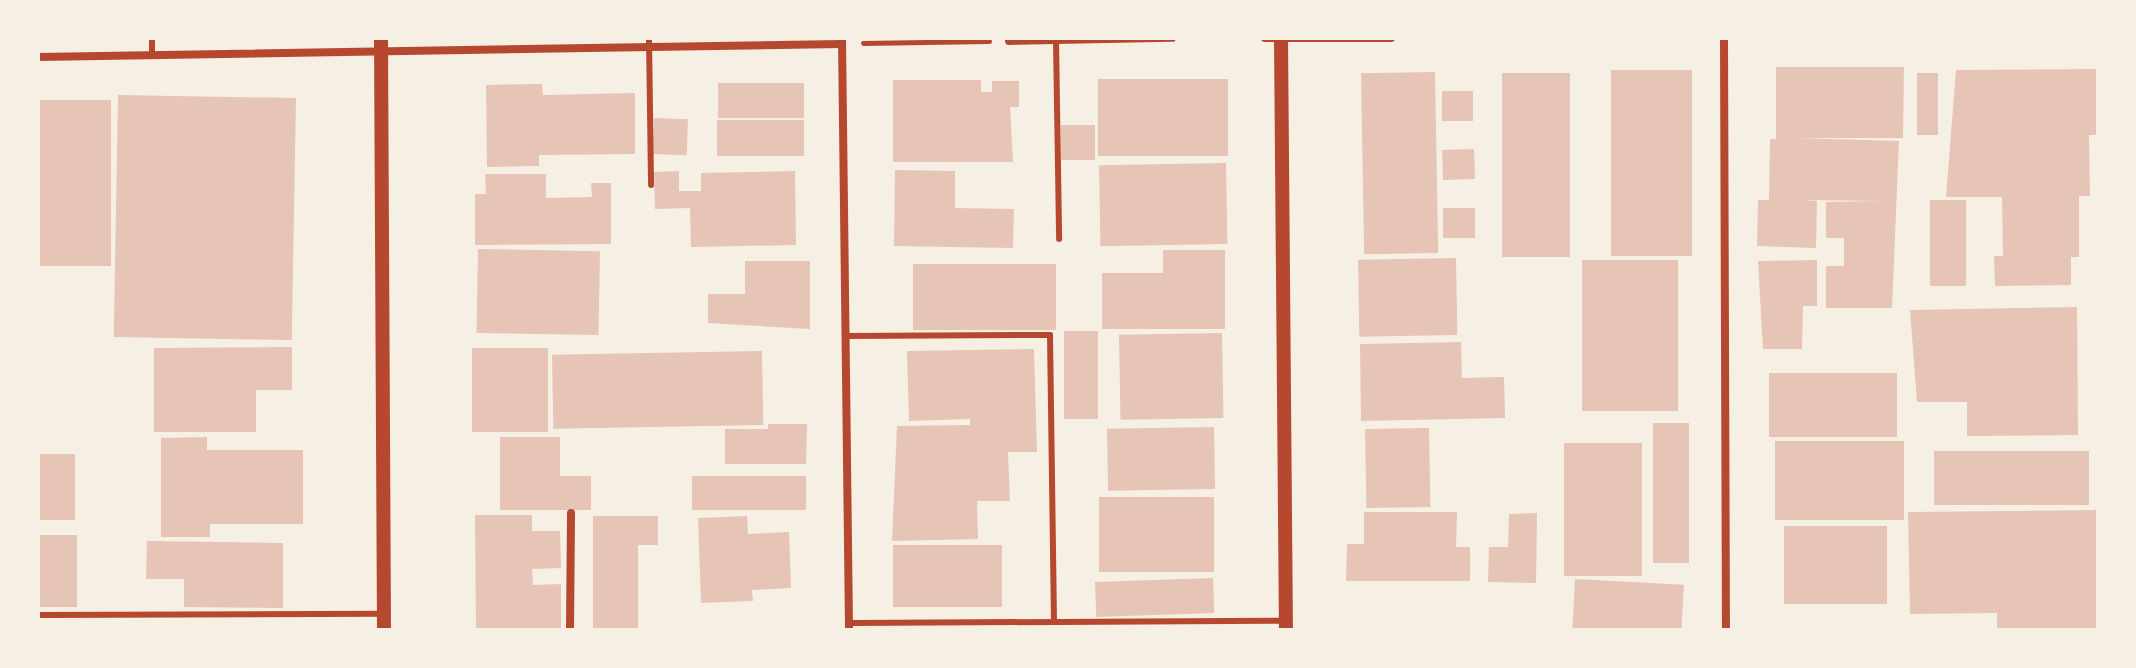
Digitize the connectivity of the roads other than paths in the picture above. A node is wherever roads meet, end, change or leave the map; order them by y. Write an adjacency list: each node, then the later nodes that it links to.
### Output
1 (152, 38): 12 (lane)
2 (1172, 38): 7 (street)
3 (1265, 38): 4 (street)
4 (1281, 38): 5 (street); 22 (street)
5 (1391, 38)
6 (1724, 38): 25 (street)
7 (1061, 40): 9 (street); 15 (lane)
8 (842, 41): 10 (street); 16 (street)
9 (1009, 41)
10 (649, 42): 11 (street); 14 (lane)
11 (381, 43): 12 (street); 18 (street)
12 (152, 55): 13 (street)
13 (38, 57)
14 (651, 185)
15 (1059, 239)
16 (845, 336): 20 (lane); 21 (street)
17 (571, 513): 24 (street)
18 (384, 614): 19 (lane); 23 (street)
19 (38, 615)
20 (1054, 622): 21 (lane); 22 (lane)
21 (849, 626)
22 (1286, 626)
23 (384, 630)
24 (570, 630)
25 (1726, 630)

